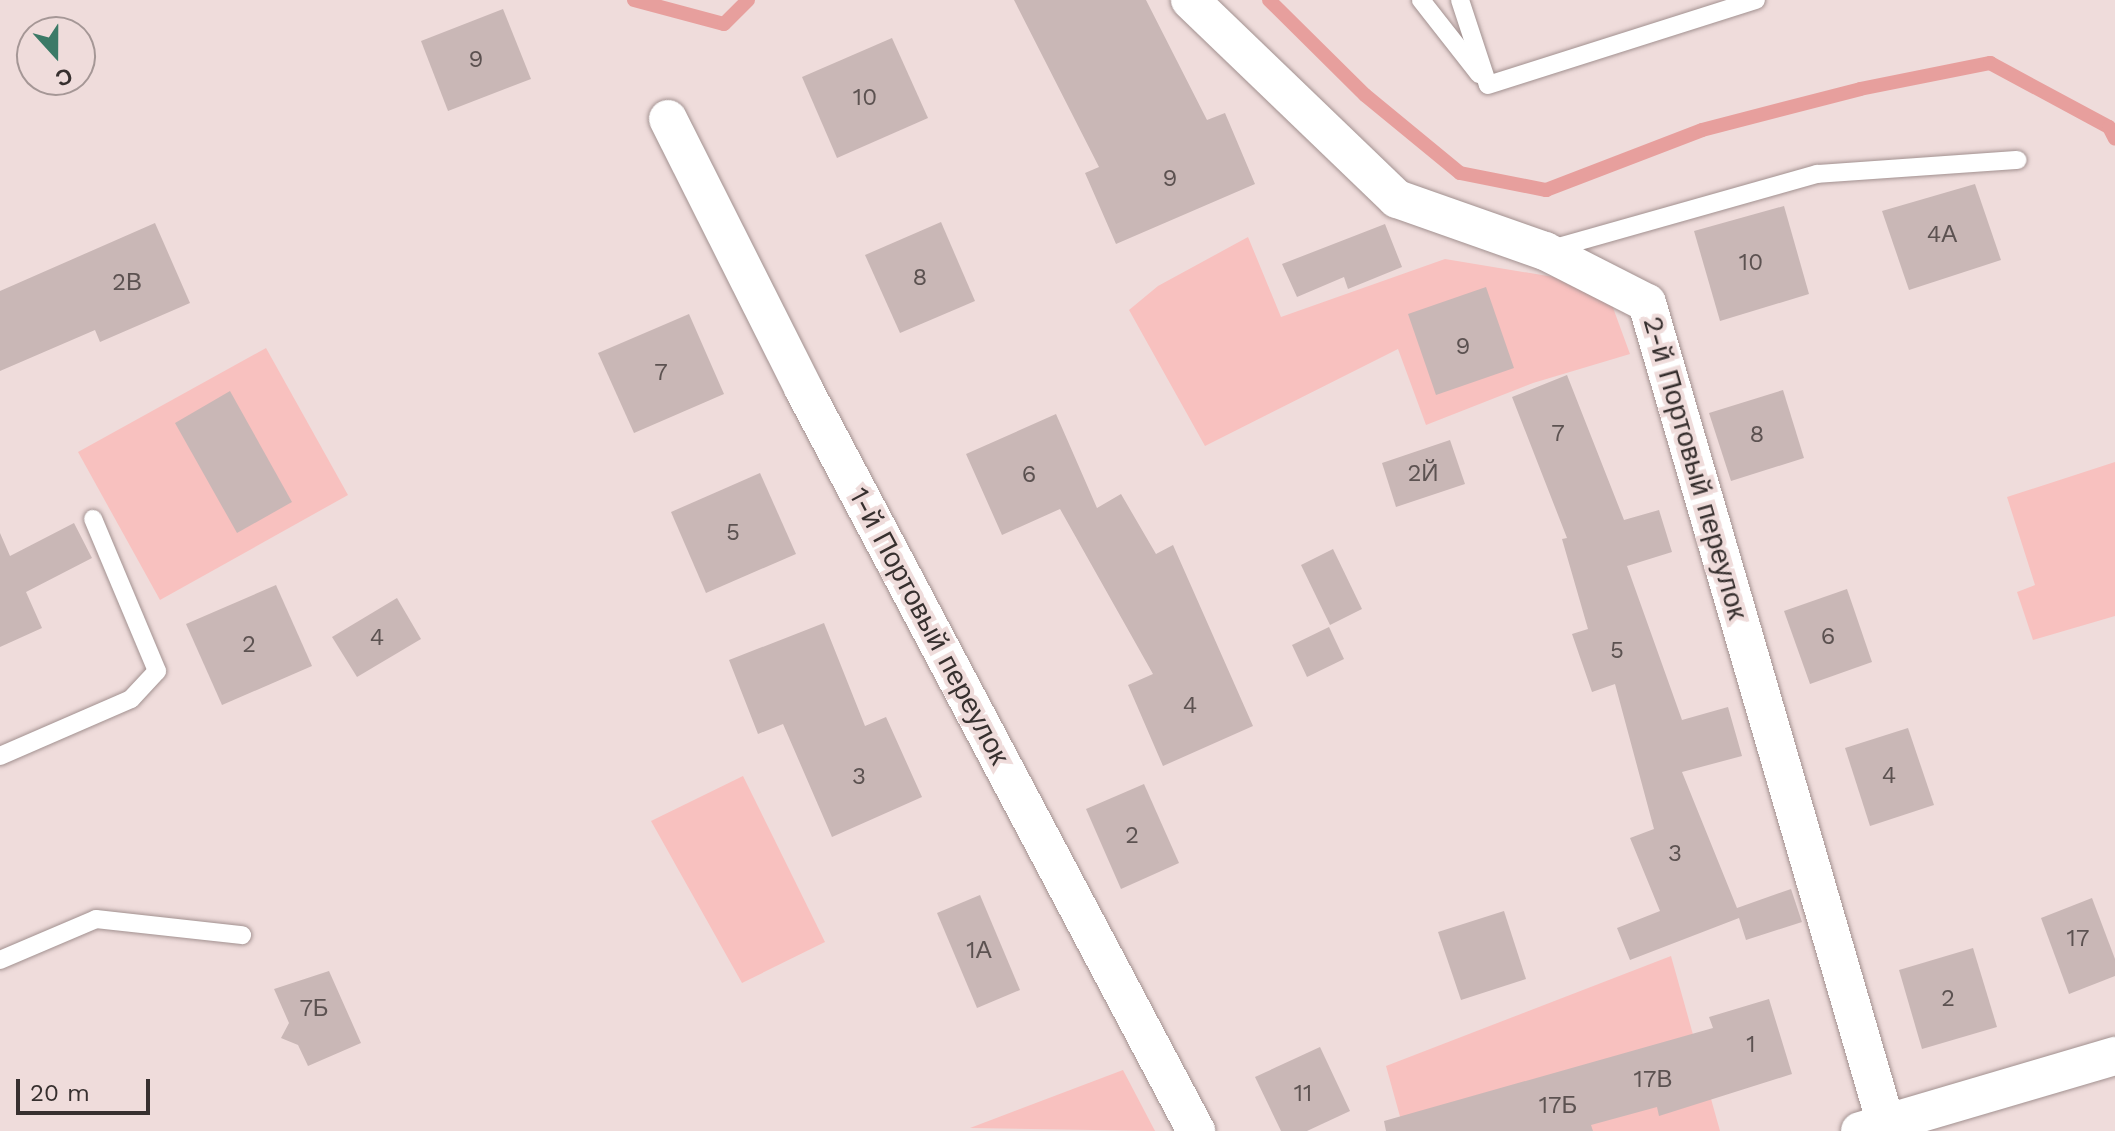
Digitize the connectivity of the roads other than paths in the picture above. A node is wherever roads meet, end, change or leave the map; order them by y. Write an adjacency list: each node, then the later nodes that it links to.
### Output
1 (1190, 0): 8 (street, 2-й Портовый переулок)
2 (1421, 0): 5 (lane)
3 (1460, 0): 5 (lane)
4 (1756, 0): 5 (lane)
5 (1488, 85)
6 (668, 119): 15 (street, 1-й Портовый переулок)
7 (2018, 160): 8 (lane)
8 (1545, 251): 14 (street, 2-й Портовый переулок)
9 (93, 519): 10 (lane)
10 (0, 756)
11 (242, 935): 12 (lane)
12 (0, 960)
13 (2115, 1056): 14 (street)
14 (1873, 1127)
15 (1196, 1131)

